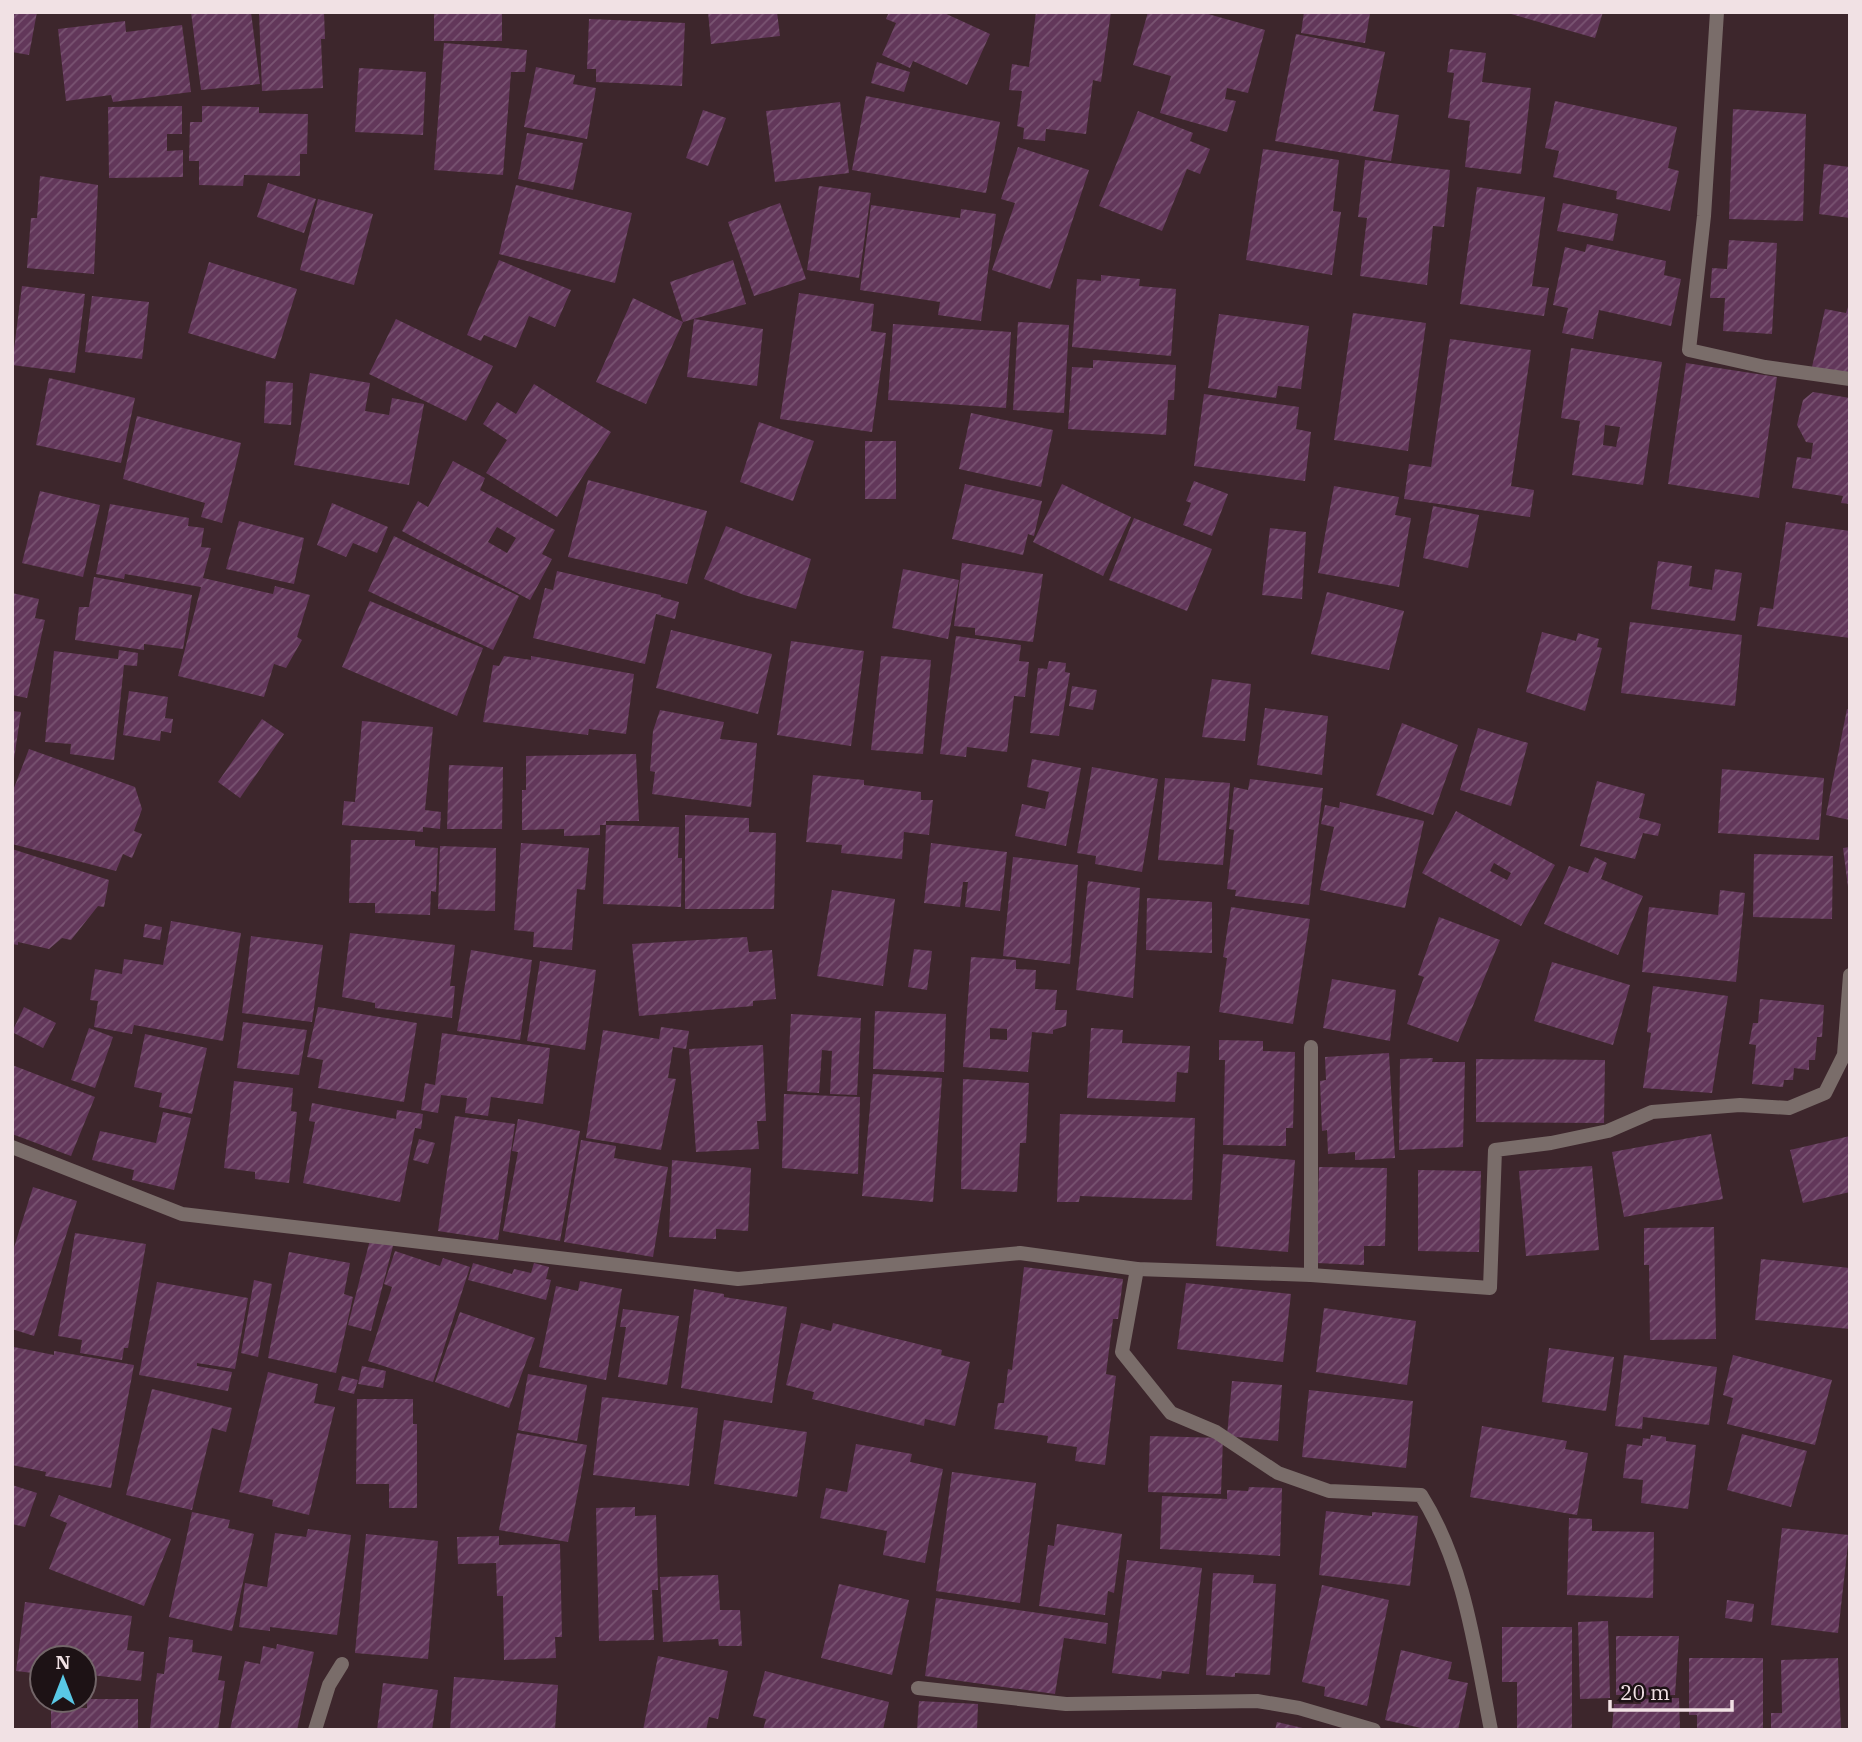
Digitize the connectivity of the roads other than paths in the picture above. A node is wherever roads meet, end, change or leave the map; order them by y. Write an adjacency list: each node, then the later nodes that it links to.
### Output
1 (1717, 12): 2 (street)
2 (1850, 379)
3 (1850, 975): 7 (street)
4 (1311, 1047): 7 (street)
5 (12, 1147): 6 (street)
6 (1137, 1269): 7 (street); 12 (street)
7 (1311, 1275)
8 (341, 1664): 10 (street)
9 (918, 1688): 11 (street)
10 (315, 1730)
11 (1374, 1730)
12 (1491, 1730)

